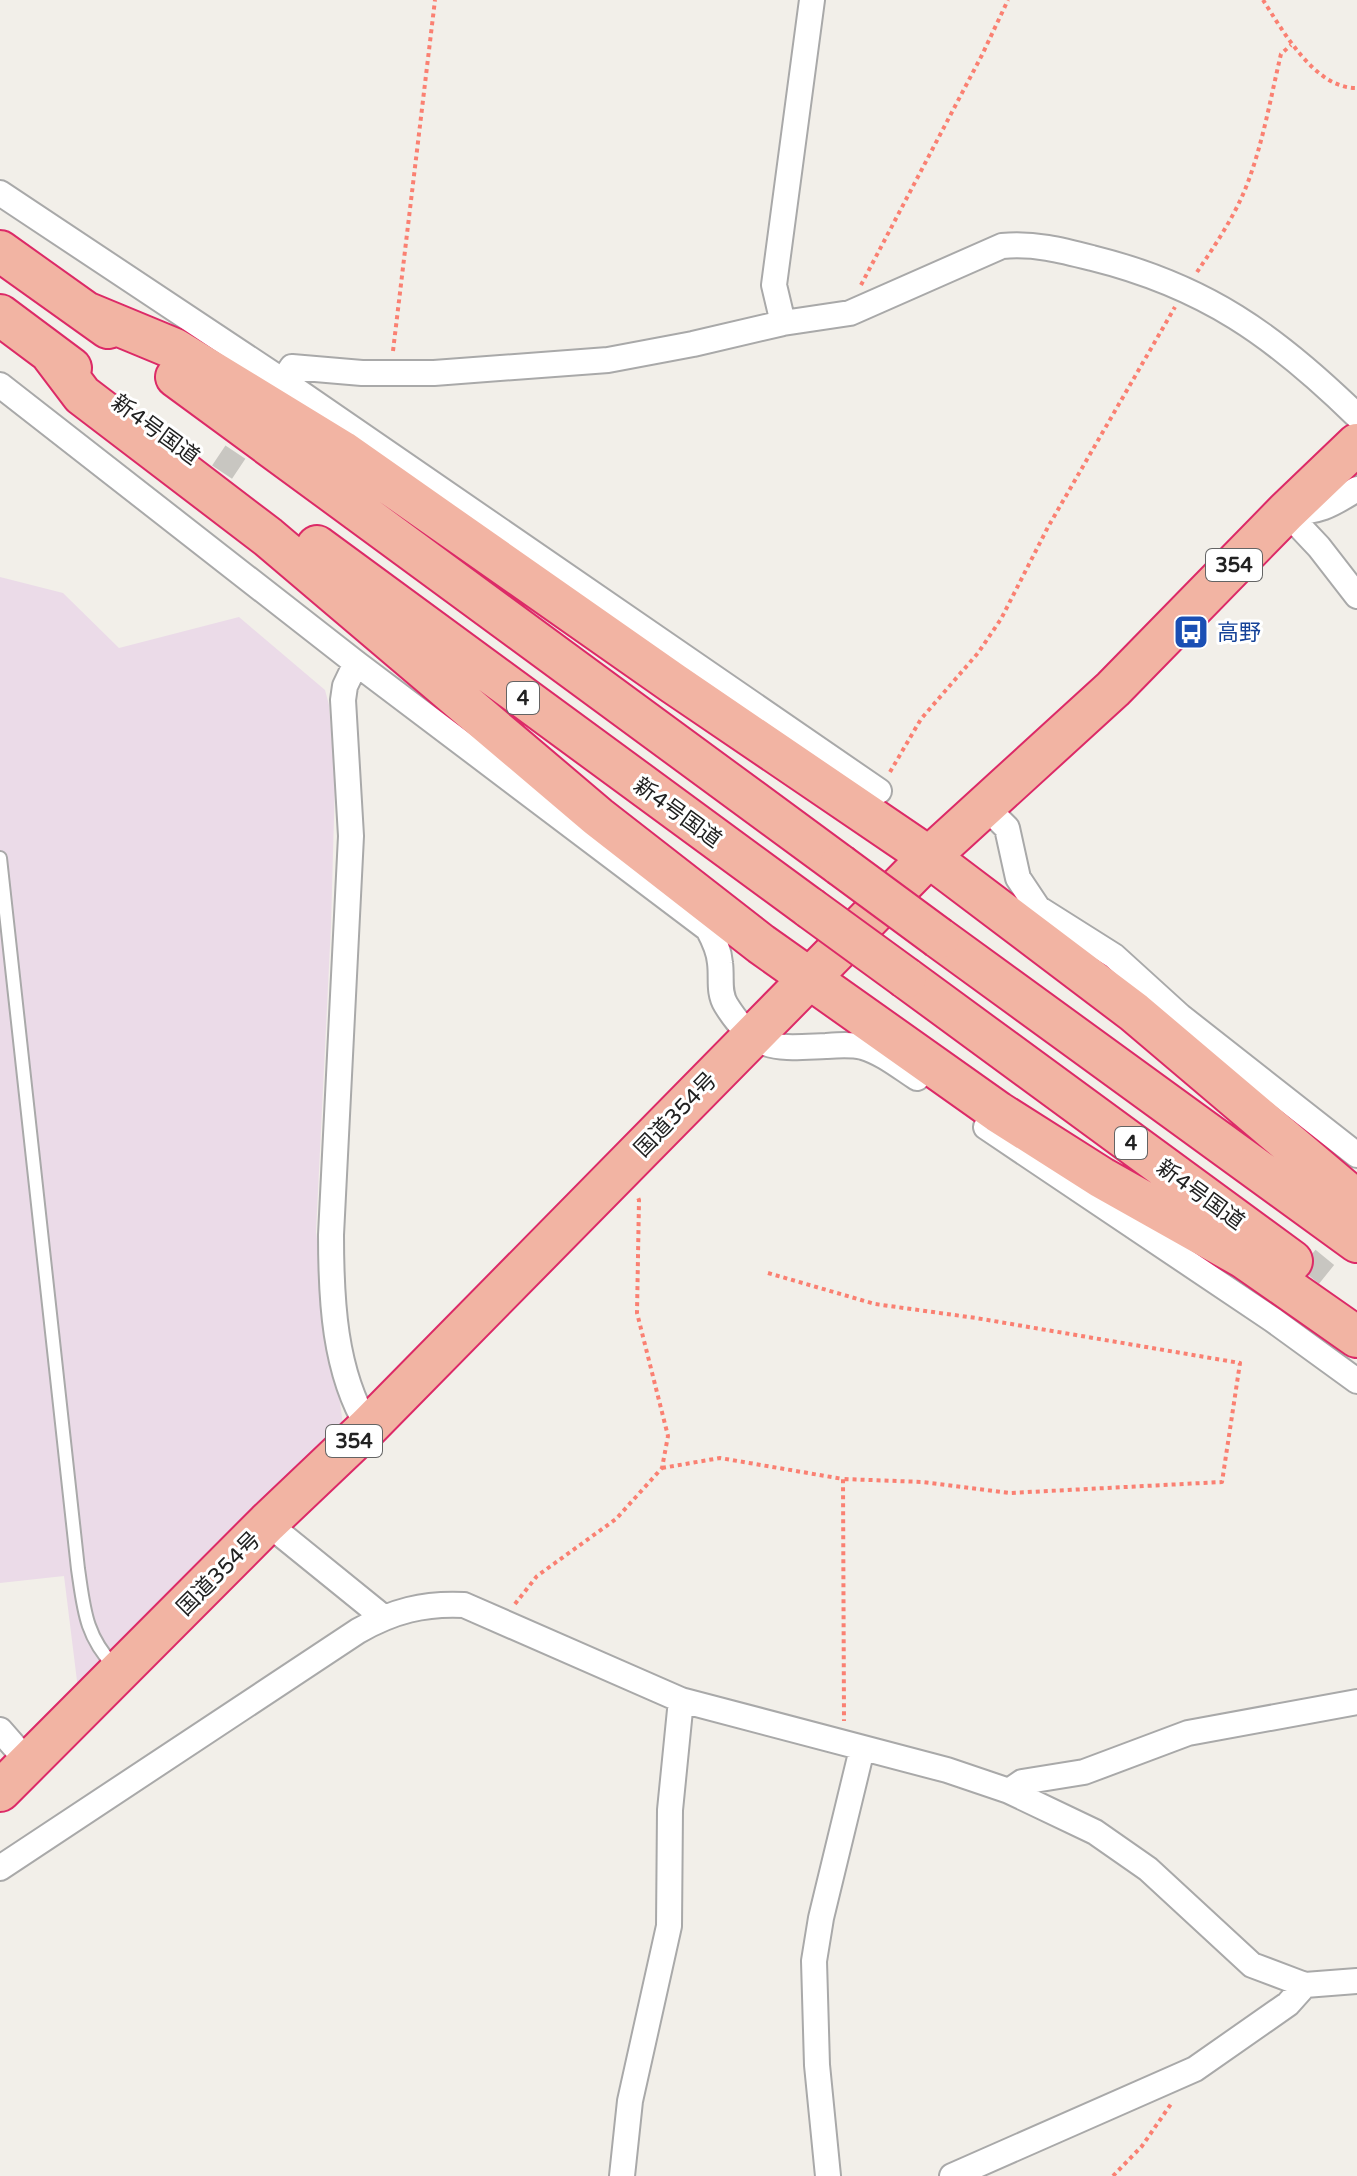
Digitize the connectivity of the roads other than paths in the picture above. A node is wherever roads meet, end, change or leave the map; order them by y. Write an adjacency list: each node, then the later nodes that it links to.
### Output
1 (812, 0): 6 (street)
2 (0, 193): 9 (street)
3 (0, 251): 4 (highway, 4)
4 (88, 313): 20 (highway); 26 (highway, 4, bridge)
5 (0, 315): 7 (highway, 新4号国道 / 4)
6 (783, 323): 9 (street); 10 (street)
7 (51, 354): 22 (highway); 27 (highway, 新4号国道 / 4, bridge)
8 (0, 385): 15 (street)
9 (280, 386): 18 (street)
10 (1357, 416)
11 (1357, 444): 14 (highway, 国道354号 / 354)
12 (1357, 489): 14 (street)
13 (200, 504): 15 (street)
14 (1286, 512): 16 (street); 19 (highway, 国道354号 / 354)
15 (184, 528): 17 (street)
16 (1357, 596)
17 (356, 663): 23 (street); 30 (street)
18 (879, 791)
19 (985, 806): 20 (highway, 国道354号 / 354); 24 (street)
20 (929, 857): 22 (highway, 国道354号 / 354); 25 (highway)
21 (0, 858): 33 (lane)
22 (810, 977): 23 (highway, 国道354号 / 354); 28 (highway)
23 (751, 1036): 29 (street); 30 (highway, 国道354号 / 354)
24 (1357, 1155)
25 (1357, 1201)
26 (1357, 1242)
27 (1357, 1308)
28 (1357, 1337)
29 (1357, 1381)
30 (368, 1427): 31 (highway, 国道354号 / 354)
31 (267, 1523): 32 (street); 33 (highway, 国道354号 / 354)
32 (383, 1617): 34 (street); 41 (street)
33 (119, 1672): 38 (highway, 国道354号 / 354)
34 (681, 1700): 37 (street); 44 (street)
35 (1357, 1702): 40 (street)
36 (0, 1730): 38 (street)
37 (853, 1746): 40 (street); 45 (street)
38 (28, 1762): 39 (highway, 国道354号 / 354)
39 (0, 1791)
40 (1009, 1791): 43 (street)
41 (0, 1868)
42 (1357, 1981): 43 (street)
43 (1305, 1985): 46 (street)
44 (622, 2176)
45 (828, 2176)
46 (952, 2176)

